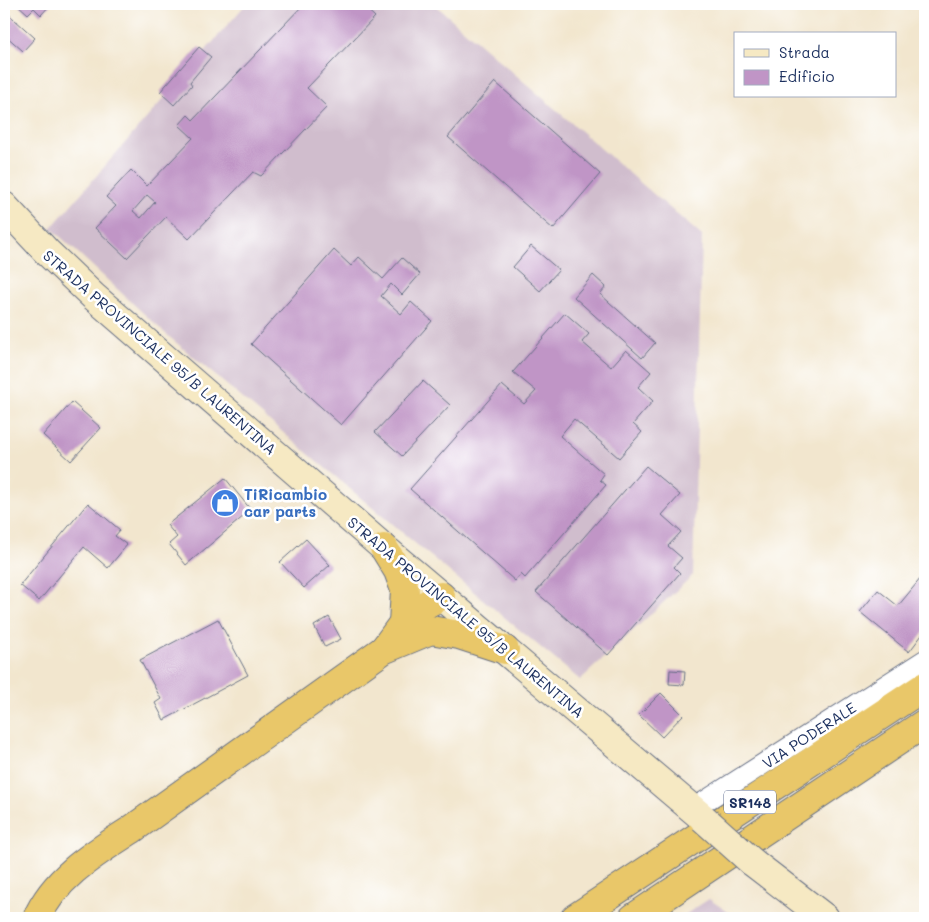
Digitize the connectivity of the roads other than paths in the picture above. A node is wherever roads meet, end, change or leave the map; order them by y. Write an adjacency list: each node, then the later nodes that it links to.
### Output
1 (4, 206): 2 (main road, STRADA PROVINCIALE 95/B LAURENTINA)
2 (384, 548): 3 (main road, STRADA PROVINCIALE 95/B LAURENTINA); 4 (highway)
3 (443, 597): 4 (highway); 5 (highway); 7 (main road, STRADA PROVINCIALE 95/B LAURENTINA)
4 (403, 622): 6 (highway)
5 (431, 630): 6 (highway); 7 (highway)
6 (383, 650): 12 (highway)
7 (505, 650): 11 (main road, STRADA PROVINCIALE 95/B LAURENTINA)
8 (925, 660): 11 (street, VIA PODERALE)
9 (925, 686): 13 (highway, SR148)
10 (921, 727): 14 (highway, SR148)
11 (698, 813): 15 (main road, STRADA PROVINCIALE 95/B LAURENTINA, bridge)
12 (37, 918)
13 (575, 918)
14 (633, 918)
15 (825, 918)

